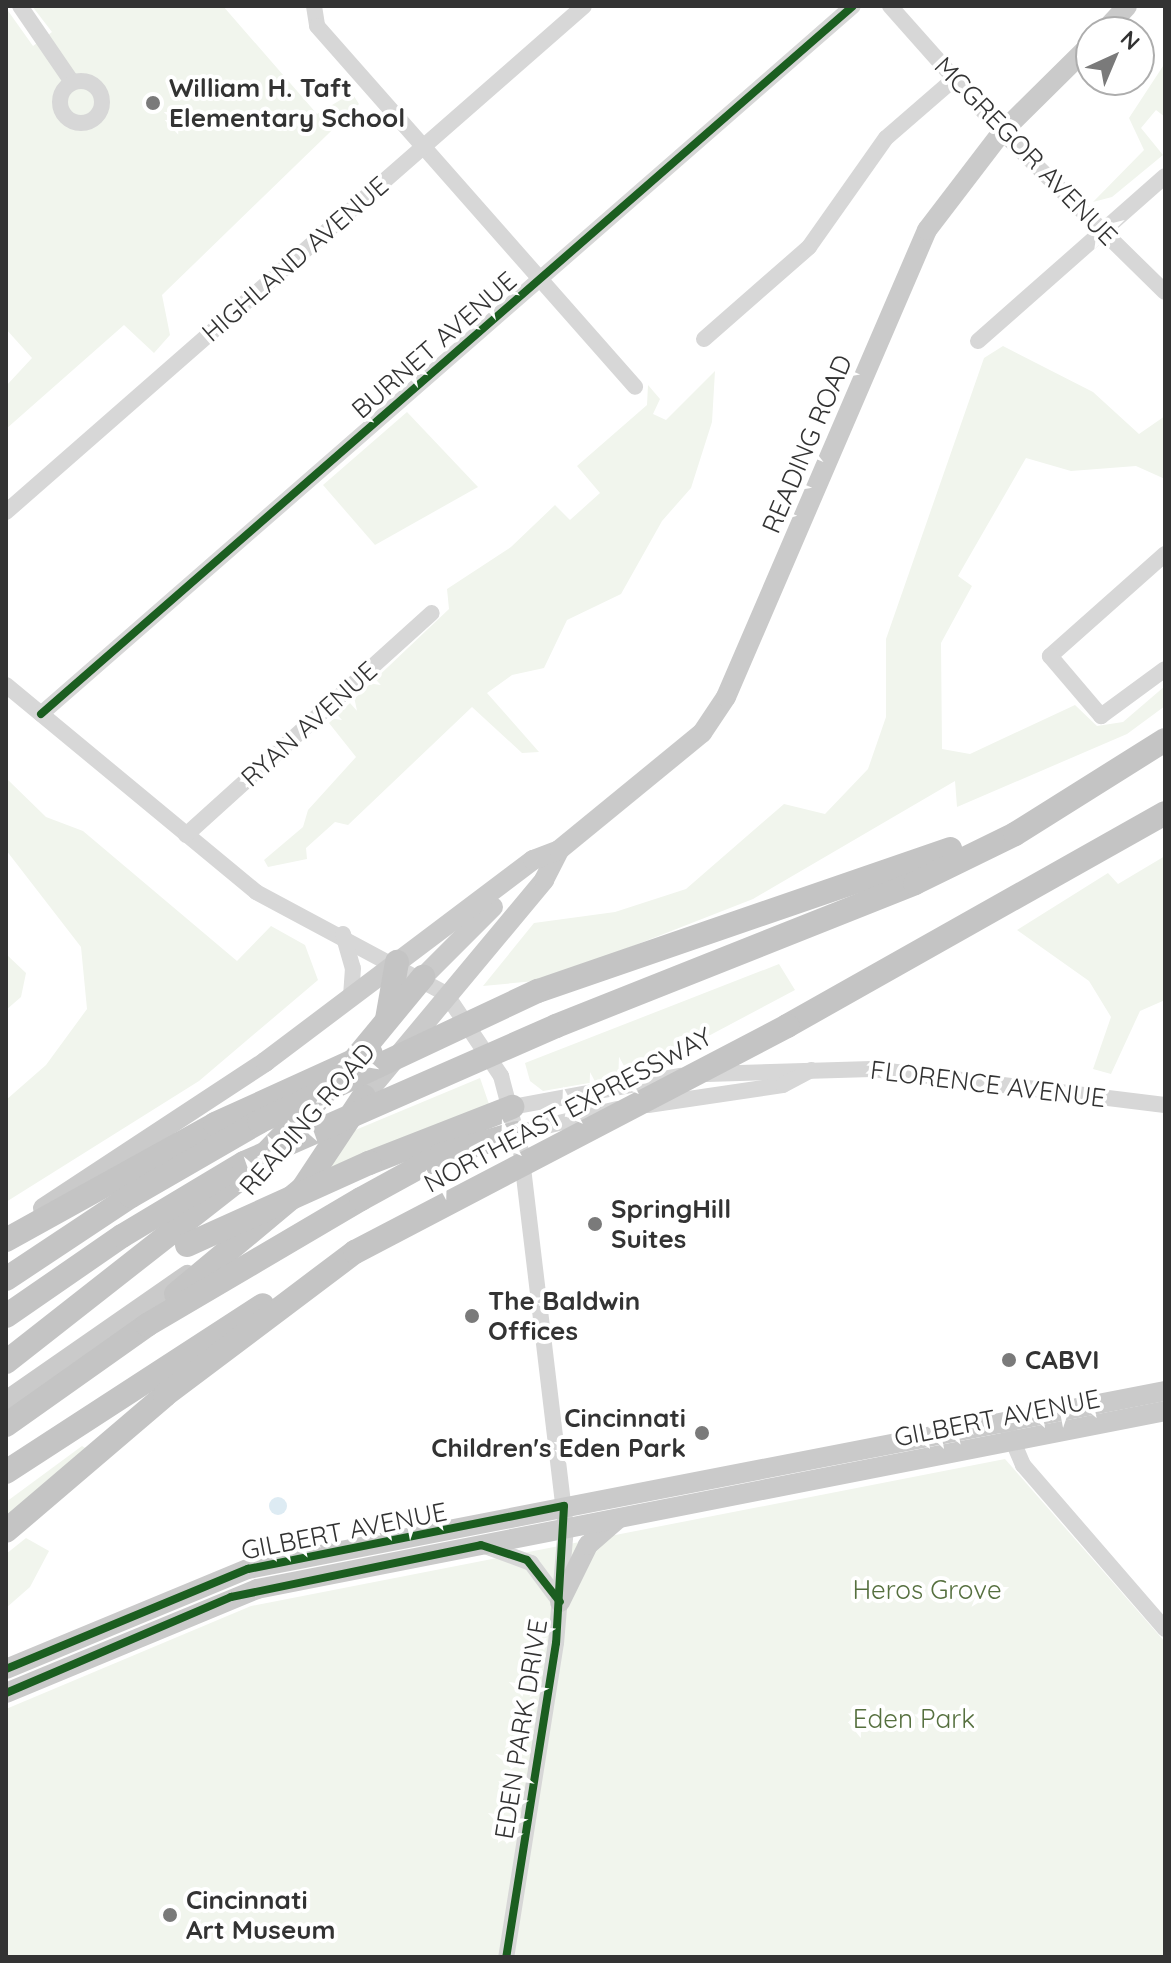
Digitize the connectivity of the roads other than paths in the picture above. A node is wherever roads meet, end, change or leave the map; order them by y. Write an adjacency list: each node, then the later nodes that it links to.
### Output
1 (20, 6): 8 (street)
2 (314, 6): 10 (street)
3 (584, 6): 10 (street, HIGHLAND AVENUE)
4 (853, 6): 13 (street, BURNET AVENUE)
5 (890, 6): 7 (street, MCGREGOR AVENUE)
6 (1075, 60): 9 (main road, READING ROAD)
7 (954, 79): 9 (street, MCGREGOR AVENUE); 15 (street)
8 (72, 82)
9 (1002, 132): 12 (street, MCGREGOR AVENUE); 28 (main road, READING ROAD)
10 (425, 145): 13 (street); 18 (street, HIGHLAND AVENUE)
11 (1165, 176): 12 (street)
12 (1101, 232): 14 (street, MCGREGOR AVENUE); 16 (street)
13 (541, 279): 17 (street); 23 (street, BURNET AVENUE)
14 (1165, 292)
15 (704, 339)
16 (978, 341)
17 (635, 387)
18 (6, 512)
19 (1165, 554): 21 (street)
20 (432, 613): 27 (street, RYAN AVENUE)
21 (1165, 669)
22 (6, 685): 23 (street, EDEN PARK DRIVE)
23 (41, 714): 27 (street, EDEN PARK DRIVE)
24 (1165, 740): 25 (highway)
25 (1099, 785): 33 (highway); 47 (highway, bridge)
26 (1165, 813): 44 (highway, NORTHEAST EXPRESSWAY, bridge)
27 (186, 835): 30 (street, EDEN PARK DRIVE)
28 (559, 850): 29 (main road, READING ROAD); 34 (main road, READING ROAD)
29 (518, 872): 31 (main road, READING ROAD); 32 (main road)
30 (343, 934): 31 (street, EDEN PARK DRIVE); 35 (street)
31 (397, 962): 32 (street, EDEN PARK DRIVE); 35 (main road, READING ROAD); 36 (highway)
32 (423, 977): 34 (street, EDEN PARK DRIVE); 36 (highway)
33 (538, 991): 43 (highway, bridge); 46 (highway, bridge)
34 (446, 994): 38 (main road, READING ROAD); 40 (street, EDEN PARK DRIVE)
35 (351, 997): 42 (main road, READING ROAD)
36 (383, 1029): 45 (highway)
37 (811, 1070): 39 (street, FLORENCE AVENUE); 40 (street, FLORENCE AVENUE); 41 (street, FLORENCE AVENUE)
38 (364, 1096): 48 (highway); 51 (main road, READING ROAD)
39 (1165, 1105)
40 (512, 1107): 41 (street, EDEN PARK DRIVE); 45 (highway, bridge)
41 (517, 1133): 48 (highway); 57 (street, EDEN PARK DRIVE)
42 (6, 1233)
43 (6, 1240)
44 (355, 1252): 56 (highway, NORTHEAST EXPRESSWAY); 60 (highway)
45 (119, 1277): 49 (highway)
46 (6, 1279)
47 (6, 1316)
48 (147, 1325): 54 (highway)
49 (6, 1362)
50 (1165, 1391): 53 (main road, GILBERT AVENUE)
51 (6, 1401)
52 (1165, 1411): 55 (main road, GILBERT AVENUE)
53 (1006, 1422): 55 (street); 57 (main road, GILBERT AVENUE)
54 (6, 1425)
55 (1011, 1443): 58 (main road, GILBERT AVENUE); 63 (street)
56 (6, 1472)
57 (564, 1506): 59 (street, EDEN PARK DRIVE); 64 (main road, GILBERT AVENUE)
58 (619, 1518): 59 (main road, GILBERT AVENUE); 62 (main road)
59 (566, 1527): 61 (main road, GILBERT AVENUE); 62 (street, EDEN PARK DRIVE)
60 (6, 1531)
61 (481, 1545): 62 (street); 65 (main road, GILBERT AVENUE)
62 (560, 1602): 66 (street, EDEN PARK DRIVE)
63 (1165, 1629)
64 (6, 1669)
65 (6, 1693)
66 (506, 1957)

